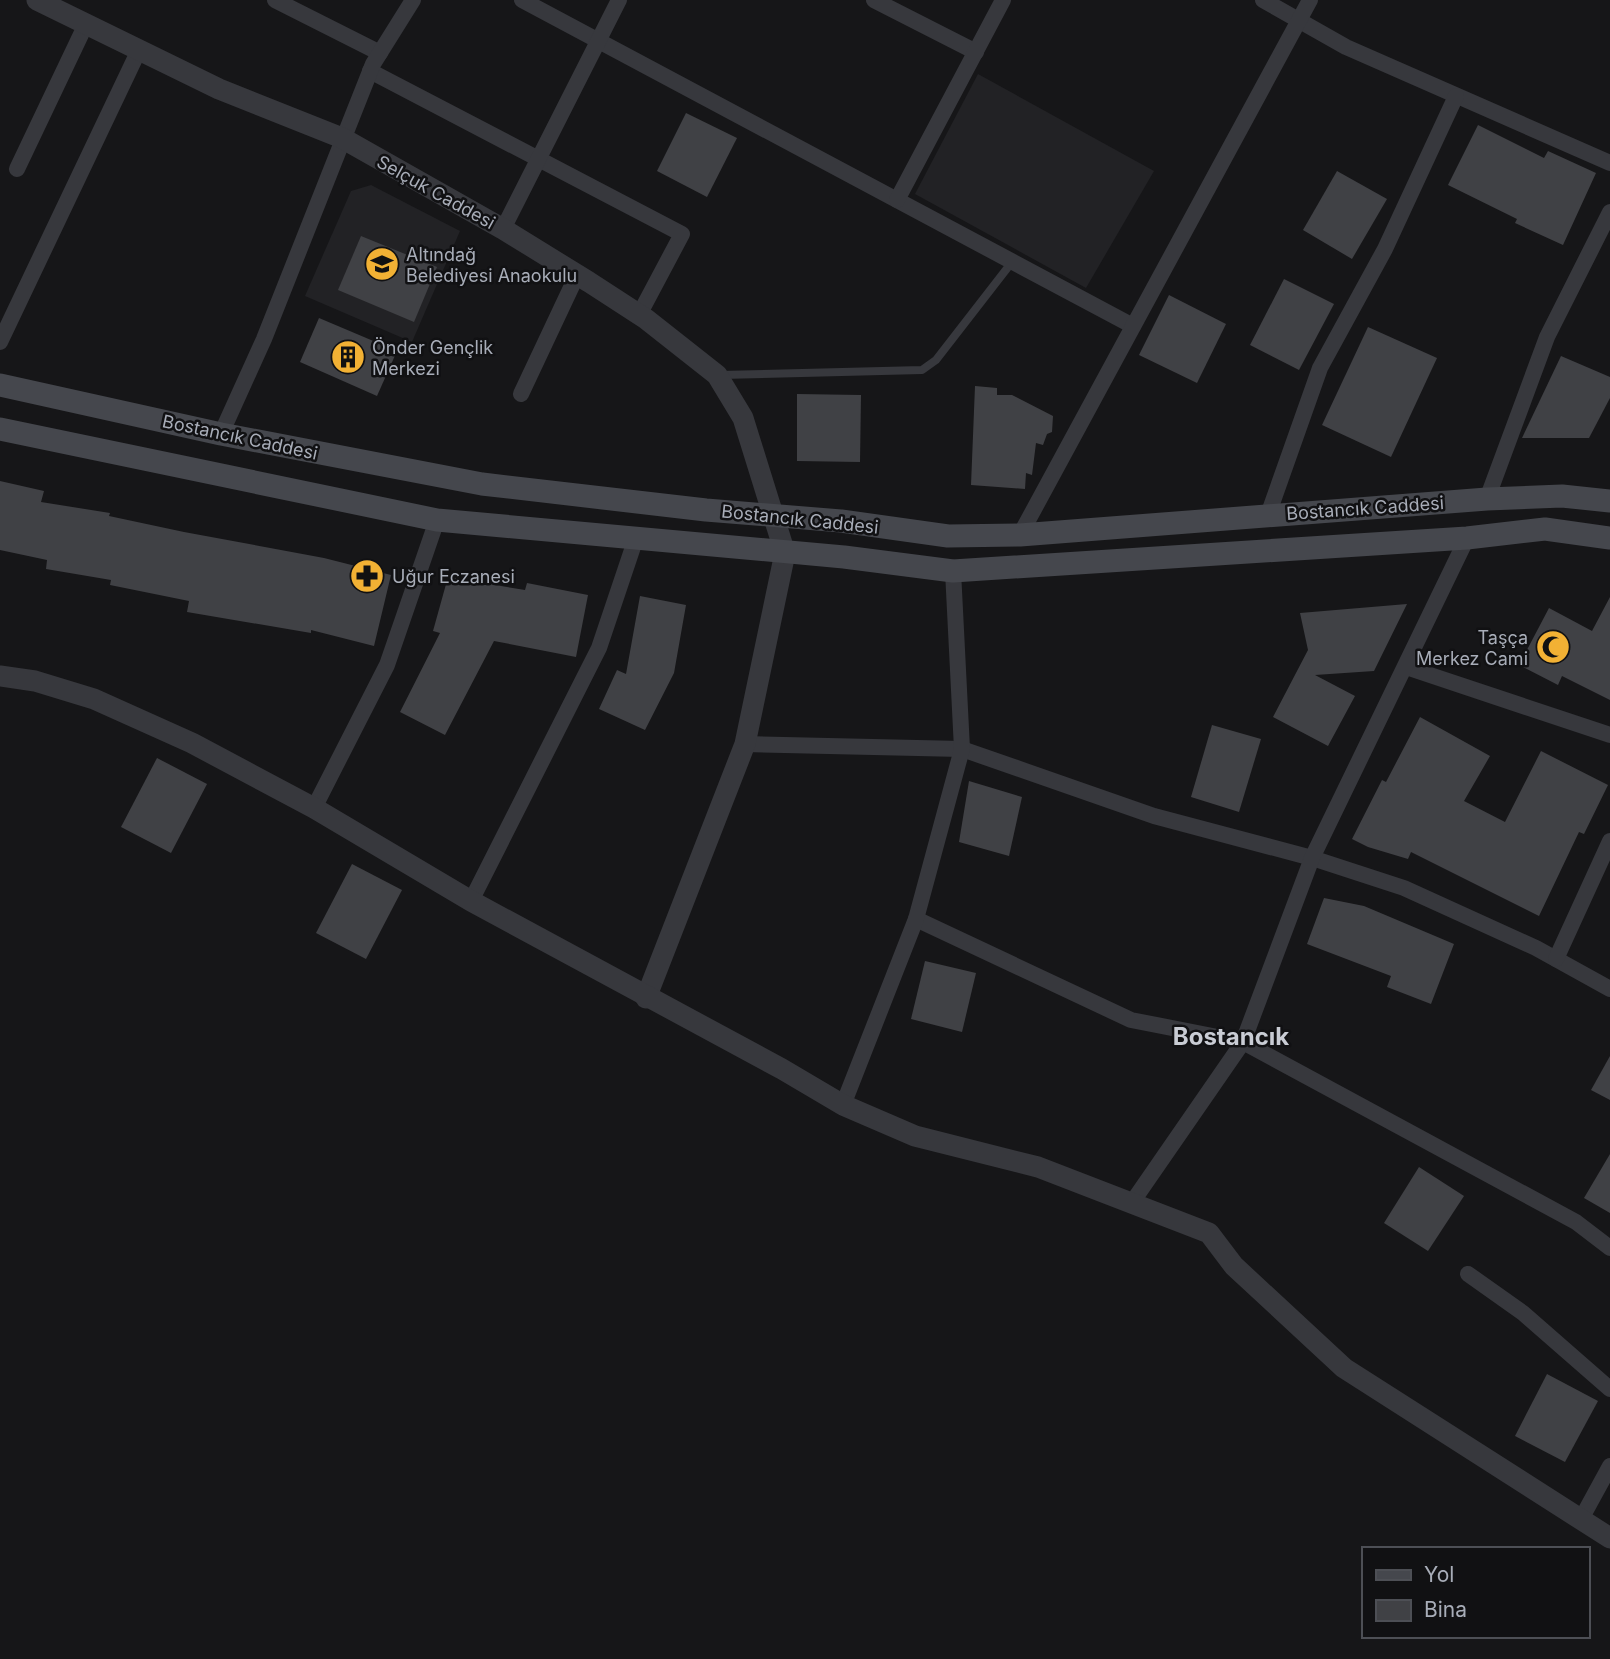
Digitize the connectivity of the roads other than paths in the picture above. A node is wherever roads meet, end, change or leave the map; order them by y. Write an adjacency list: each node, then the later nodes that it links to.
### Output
1 (37, 0): 11 (street, Selçuk Caddesi)
2 (275, 0): 15 (street)
3 (413, 0): 15 (street)
4 (522, 0): 12 (street)
5 (619, 0): 12 (street)
6 (874, 0): 14 (street)
7 (1003, 0): 14 (street)
8 (1262, 0): 10 (street)
9 (1310, 0): 10 (street)
10 (1299, 21): 17 (street); 28 (street)
11 (86, 24): 13 (street, Selçuk Caddesi); 21 (street)
12 (596, 41): 19 (street); 22 (street)
13 (139, 50): 18 (street, Selçuk Caddesi); 29 (street)
14 (976, 52): 22 (street)
15 (380, 53): 16 (street)
16 (370, 71): 18 (street); 19 (street)
17 (1457, 96): 20 (street); 38 (street)
18 (342, 138): 24 (street, Selçuk Caddesi); 34 (street)
19 (538, 160): 24 (street); 27 (street)
20 (1610, 163)
21 (17, 169)
22 (897, 200): 25 (street)
23 (1610, 212): 35 (street)
24 (503, 229): 26 (street, Selçuk Caddesi)
25 (1012, 262): 28 (street); 30 (lane)
26 (577, 275): 27 (street, Selçuk Caddesi); 32 (street)
27 (639, 315): 30 (street, Selçuk Caddesi)
28 (1133, 326): 40 (street)
29 (0, 342)
30 (717, 375): 37 (street, Selçuk Caddesi)
31 (0, 385): 34 (main road, Bostancık Caddesi)
32 (521, 394)
33 (0, 429): 39 (main road, Bostancık Caddesi)
34 (220, 435): 37 (main road, Bostancık Caddesi)
35 (1487, 499): 36 (main road, Bostancık Caddesi); 38 (main road, Bostancık Caddesi)
36 (1610, 501)
37 (774, 515): 40 (main road, Bostancık Caddesi); 44 (street, Selçuk Caddesi)
38 (1268, 515): 40 (main road, Bostancık Caddesi)
39 (437, 520): 41 (main road, Bostancık Caddesi); 51 (street)
40 (1020, 535)
41 (636, 538): 44 (main road, Bostancık Caddesi); 54 (street)
42 (1467, 538): 43 (main road, Bostancık Caddesi); 45 (main road, Bostancık Caddesi); 46 (street)
43 (1610, 538)
44 (785, 553): 45 (main road, Bostancık Caddesi); 49 (street)
45 (953, 571): 50 (street)
46 (1406, 667): 48 (street); 53 (street)
47 (0, 676): 51 (street)
48 (1610, 735)
49 (745, 744): 50 (street); 58 (street)
50 (962, 750): 53 (street); 55 (street)
51 (314, 808): 54 (street)
52 (1610, 841): 56 (street)
53 (1312, 858): 56 (street); 59 (street)
54 (471, 901): 58 (street)
55 (916, 919): 59 (street); 60 (street)
56 (1556, 959): 57 (street)
57 (1610, 989)
58 (646, 998): 60 (street)
59 (1243, 1042): 61 (street); 62 (street)
60 (842, 1105): 61 (street)
61 (1131, 1204): 66 (street)
62 (1610, 1248)
63 (1468, 1274): 64 (street)
64 (1610, 1390)
65 (1610, 1466): 66 (street)
66 (1580, 1521): 67 (street)
67 (1610, 1538)

